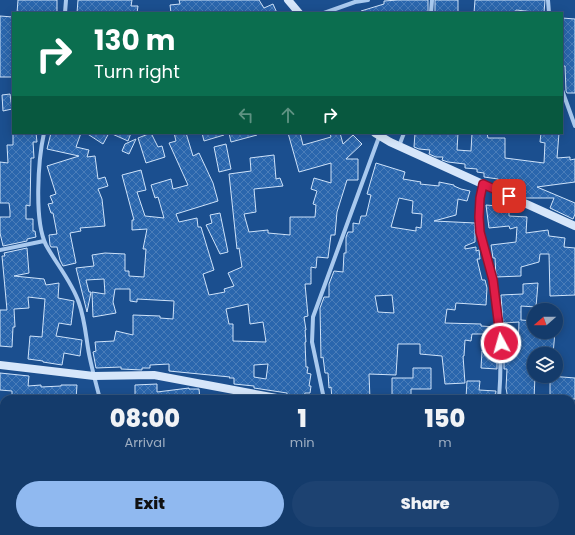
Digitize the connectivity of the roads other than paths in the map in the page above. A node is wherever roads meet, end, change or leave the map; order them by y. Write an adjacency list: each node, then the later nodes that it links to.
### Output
1 (66, 0): 6 (street)
2 (288, 0): 7 (street)
3 (368, 0): 8 (street)
4 (432, 0): 9 (street)
5 (548, 0): 10 (street)
6 (66, 12)
7 (298, 12)
8 (327, 12)
9 (431, 12)
10 (549, 12)
11 (563, 93): 12 (street)
12 (575, 126)
13 (44, 134): 19 (street)
14 (404, 134): 16 (street)
15 (377, 135): 16 (street); 25 (street)
16 (399, 146): 17 (street)
17 (483, 184): 18 (street); 26 (street)
18 (575, 226)
19 (44, 241): 20 (street); 22 (street)
20 (0, 250)
21 (0, 365): 22 (street)
22 (94, 376): 23 (street); 24 (street)
23 (99, 395)
24 (261, 395)
25 (323, 395)
26 (499, 395)

